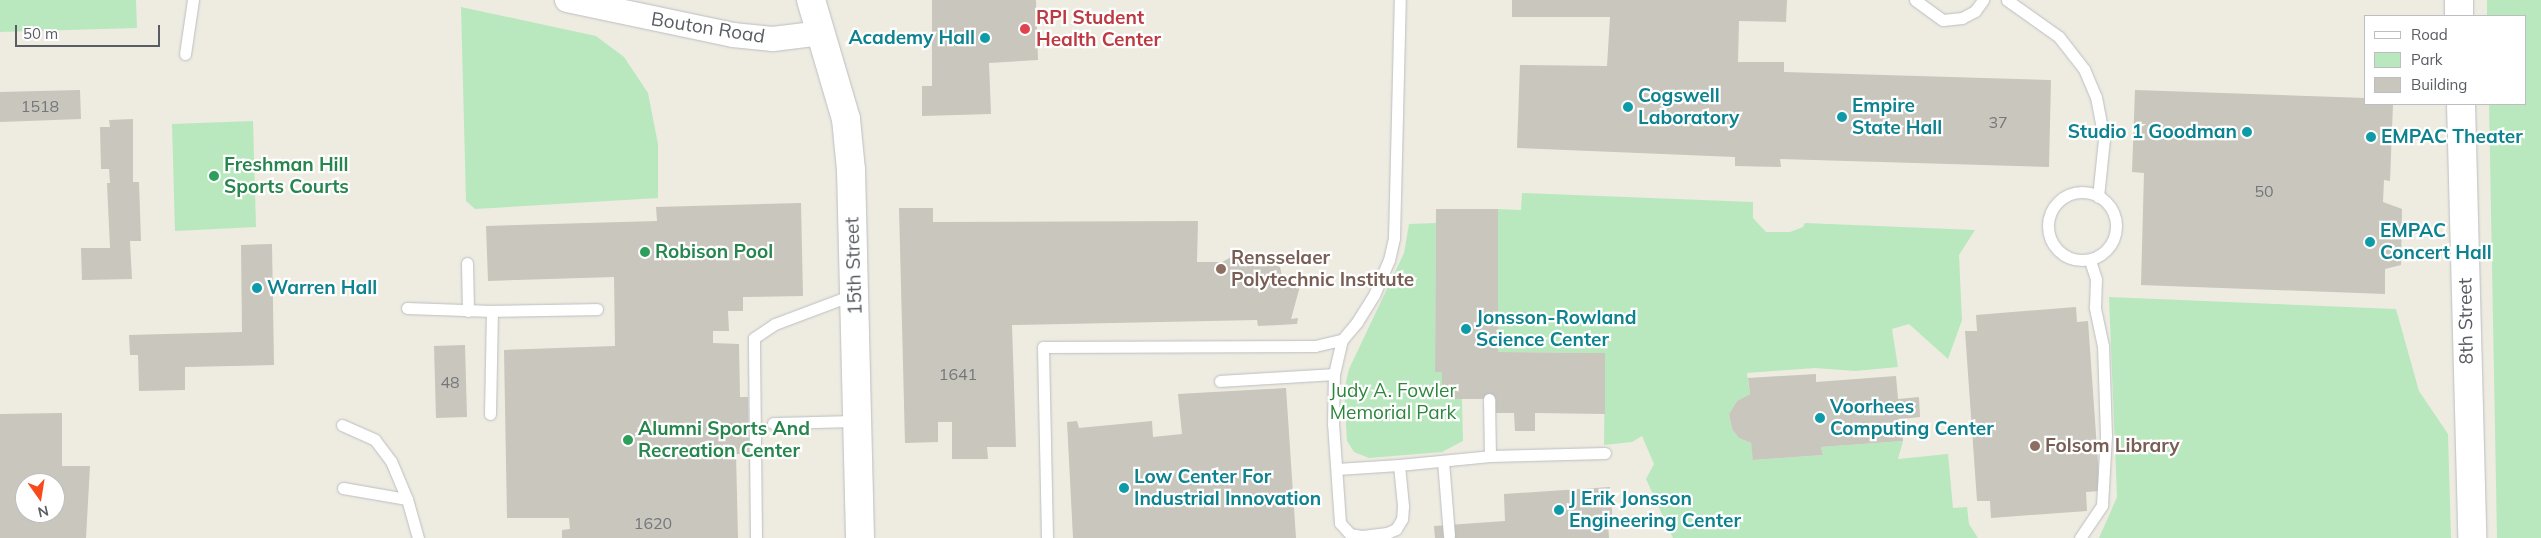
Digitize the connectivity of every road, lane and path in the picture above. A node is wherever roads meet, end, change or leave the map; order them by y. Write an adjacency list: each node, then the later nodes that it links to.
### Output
1 (193, 0): 11 (lane)
2 (567, 0): 10 (street, Bouton Road)
3 (811, 0): 10 (street, 15th Street)
4 (1400, 0): 21 (lane)
5 (1915, 0): 6 (lane)
6 (1983, 0)
7 (2007, 0): 13 (lane)
8 (2459, 0): 9 (street)
9 (2459, 15)
10 (822, 33): 16 (street, 15th Street)
11 (185, 54)
12 (2461, 105): 42 (street, 8th Street)
13 (2098, 197): 14 (lane); 14 (lane)
14 (2090, 260): 41 (lane)
15 (467, 263): 19 (lane)
16 (855, 294): 26 (street, 15th Street); 38 (lane)
17 (407, 308): 19 (lane)
18 (597, 310): 20 (lane)
19 (468, 311): 20 (lane)
20 (492, 311): 25 (lane)
21 (1342, 340): 22 (lane); 40 (lane)
22 (1334, 374): 23 (lane); 33 (lane)
23 (1220, 381)
24 (1489, 399): 30 (lane)
25 (490, 414)
26 (857, 421): 27 (lane); 39 (street, 15th Street)
27 (773, 423)
28 (342, 425): 35 (lane)
29 (1605, 453): 30 (lane)
30 (1490, 456): 31 (lane)
31 (1443, 461): 32 (lane); 36 (lane)
32 (1399, 465): 33 (lane); 33 (lane)
33 (1336, 469)
34 (343, 488): 35 (lane)
35 (407, 498): 37 (lane)
36 (1449, 536)
37 (418, 538)
38 (756, 538)
39 (860, 538)
40 (1047, 538)
41 (2080, 538)
42 (2472, 538)

